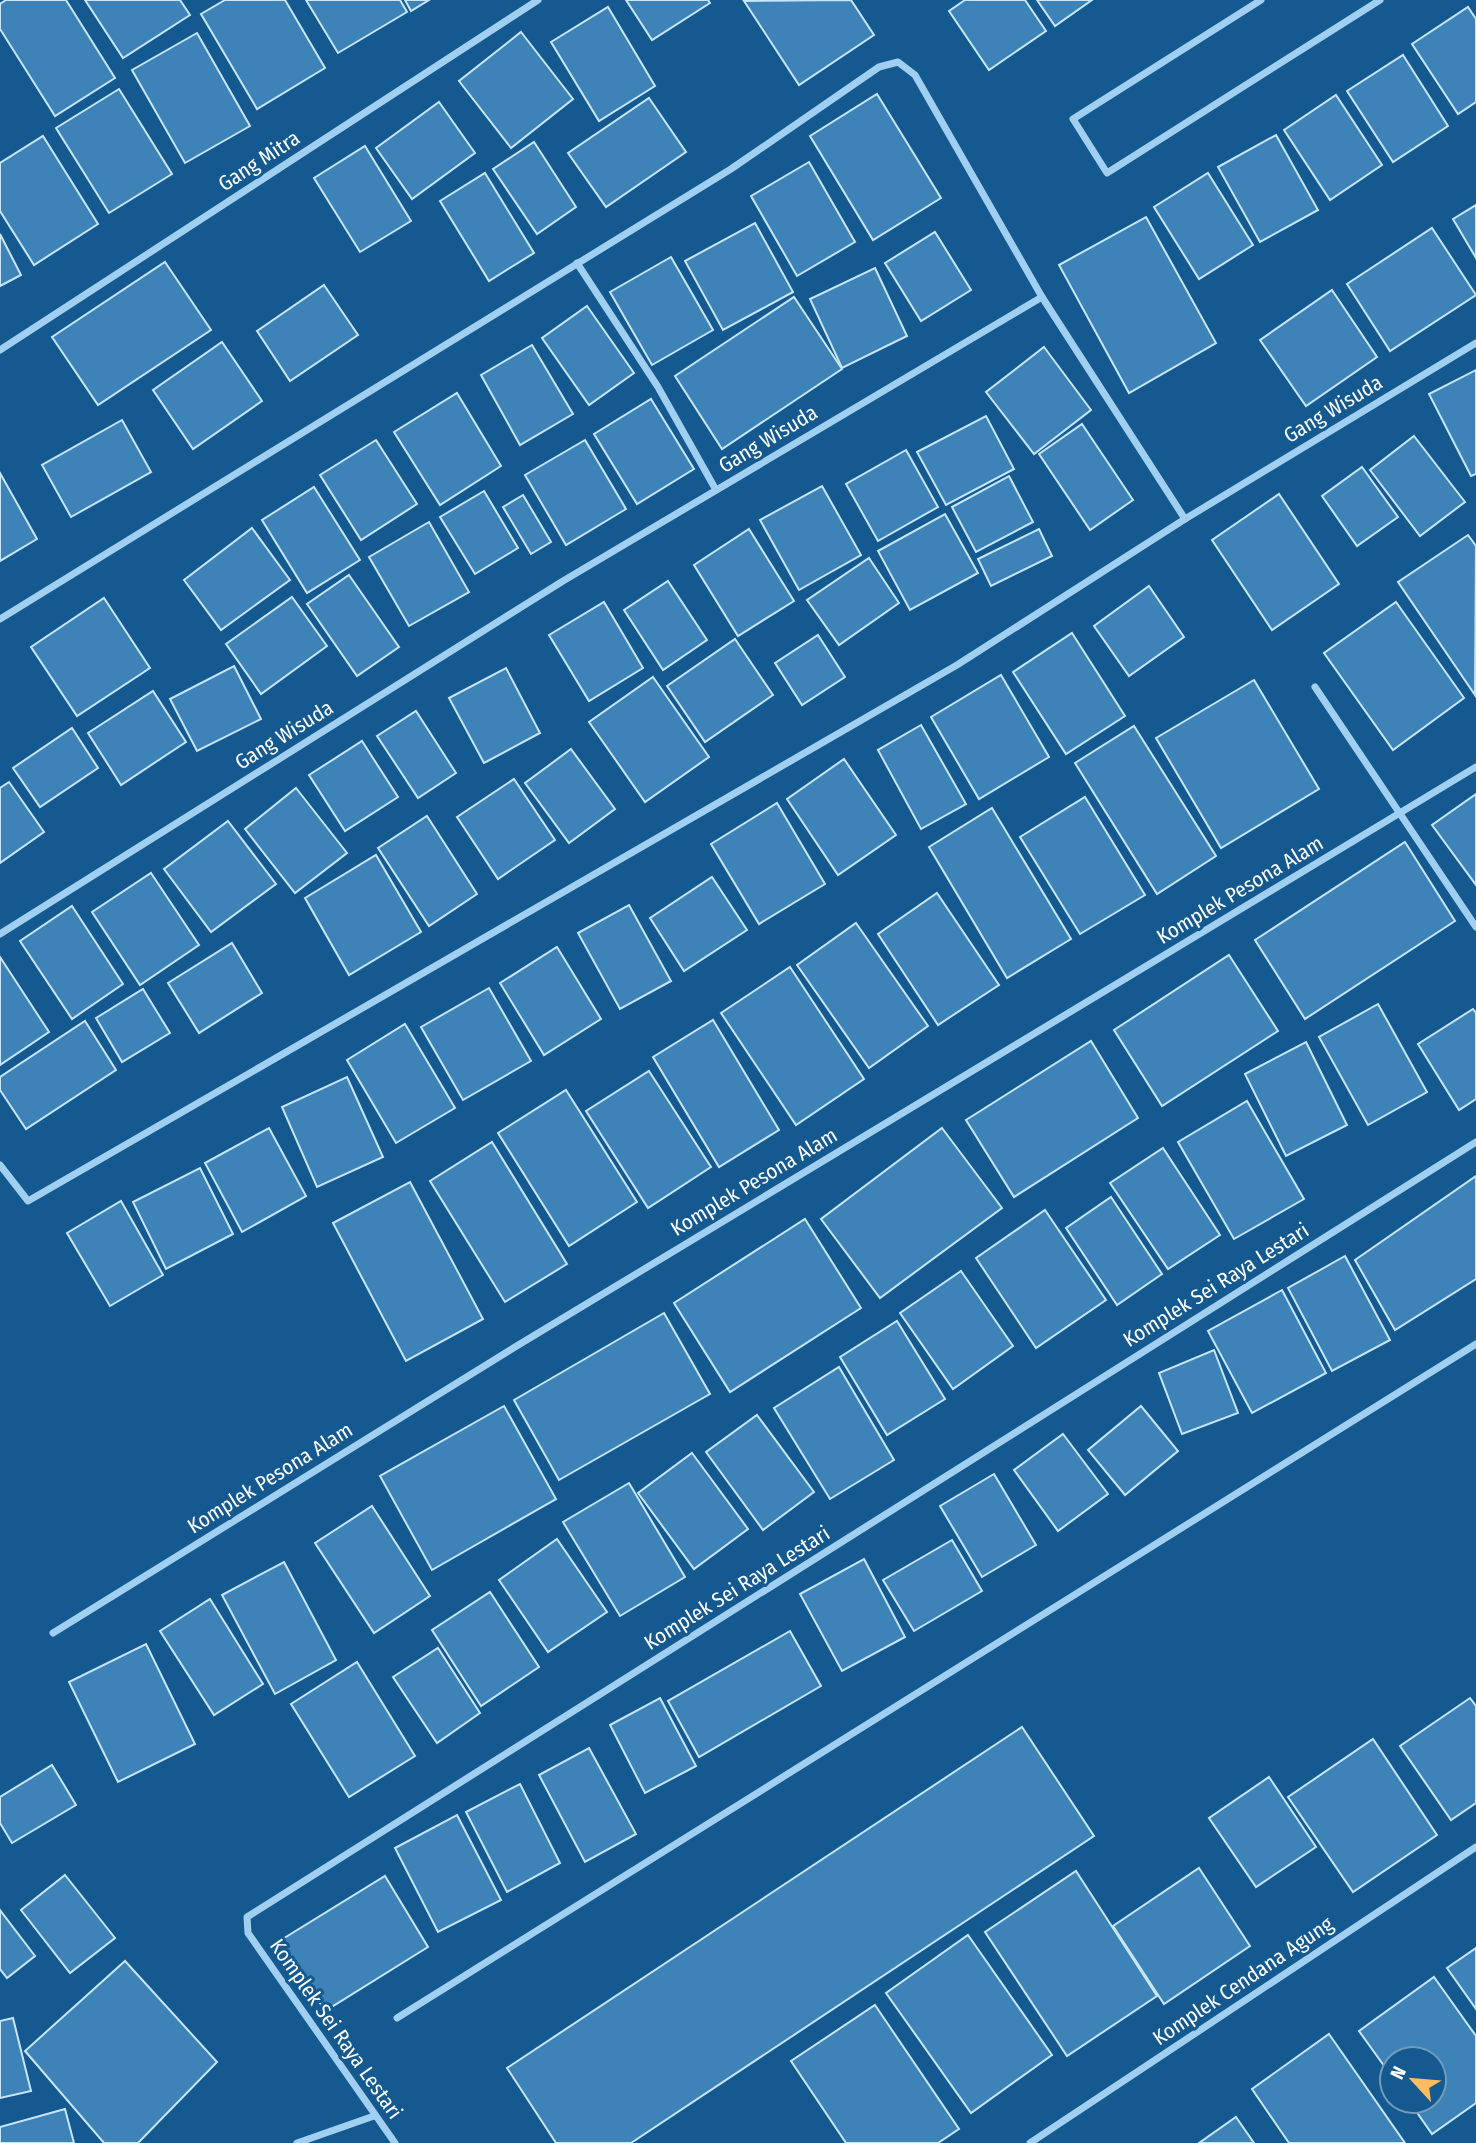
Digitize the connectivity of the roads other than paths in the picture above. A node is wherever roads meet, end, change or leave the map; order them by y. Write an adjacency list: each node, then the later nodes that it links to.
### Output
1 (538, 0): 7 (street, Gang Mitra)
2 (1261, 0): 3 (street)
3 (1380, 0)
4 (577, 263): 5 (street); 8 (street); 10 (street)
5 (1042, 297): 8 (street, Gang Wisuda); 9 (street)
6 (1476, 343): 9 (street, Gang Wisuda)
7 (0, 350)
8 (716, 490): 15 (street, Gang Wisuda)
9 (1185, 519): 17 (street, Gang Wisuda)
10 (0, 619)
11 (1315, 687): 13 (street)
12 (1476, 767): 13 (street, Komplek Pesona Alam)
13 (1401, 813): 14 (street); 19 (street, Komplek Pesona Alam)
14 (1476, 927)
15 (0, 934)
16 (1476, 1142): 22 (street, Komplek Sei Raya Lestari)
17 (0, 1165)
18 (1476, 1344): 21 (street)
19 (53, 1633)
20 (1476, 1847): 25 (street, Komplek Cendana Agung)
21 (397, 2018)
22 (374, 2116): 23 (street); 24 (street, Komplek Sei Raya Lestari)
23 (297, 2143)
24 (395, 2143)
25 (1030, 2143)

